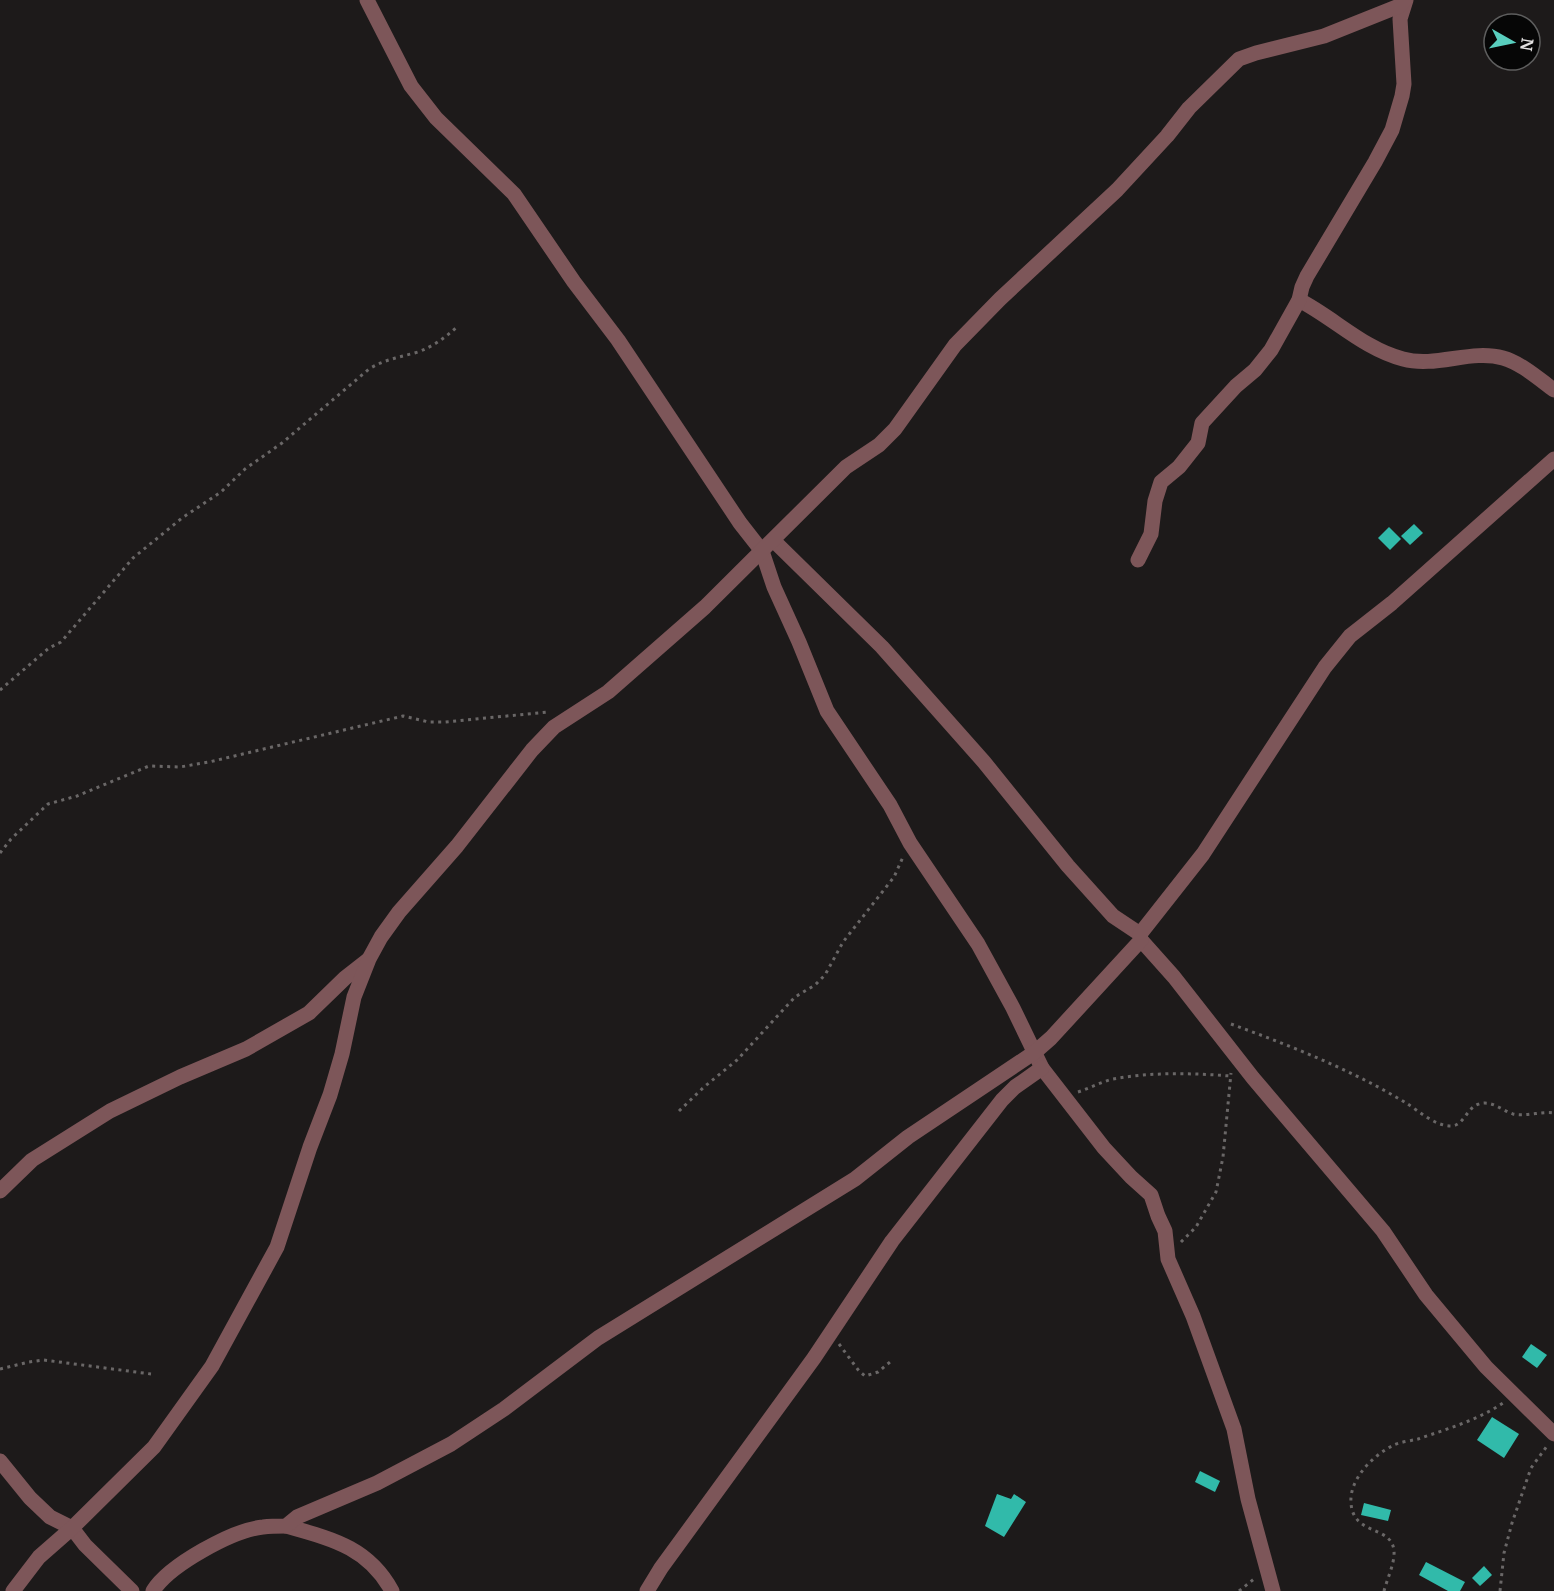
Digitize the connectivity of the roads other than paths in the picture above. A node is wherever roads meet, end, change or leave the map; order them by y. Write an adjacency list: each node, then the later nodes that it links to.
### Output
1 (367, 0): 6 (street)
2 (1405, 0): 3 (street); 6 (street)
3 (1299, 300): 4 (street); 7 (street)
4 (1554, 390)
5 (1554, 459): 8 (street)
6 (768, 546): 8 (street); 9 (street); 10 (street)
7 (1138, 560)
8 (1140, 937): 10 (street); 13 (street)
9 (369, 959): 12 (street); 16 (street)
10 (1035, 1052): 11 (street); 15 (street)
11 (1042, 1068): 21 (street); 22 (street)
12 (0, 1191)
13 (1552, 1436)
14 (0, 1461): 16 (street)
15 (286, 1526): 19 (street); 20 (street)
16 (72, 1528): 17 (street); 18 (street)
17 (13, 1591)
18 (132, 1591)
19 (153, 1591)
20 (392, 1591)
21 (646, 1591)
22 (1273, 1591)

